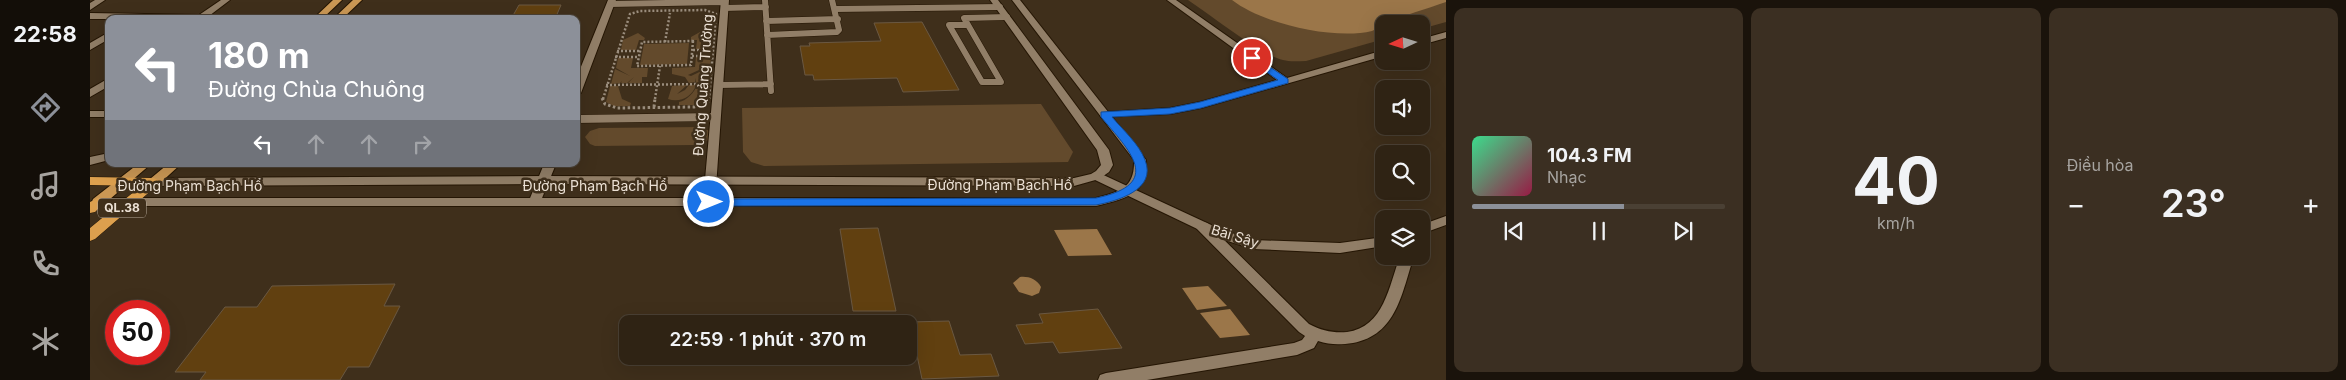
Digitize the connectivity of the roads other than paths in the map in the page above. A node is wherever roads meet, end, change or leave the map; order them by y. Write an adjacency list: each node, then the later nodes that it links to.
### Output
1 (101, 0): 14 (main road)
2 (226, 0): 18 (main road)
3 (338, 0): 19 (main road)
4 (358, 0): 20 (main road)
5 (832, 0): 17 (lane)
6 (913, 0): 15 (lane)
7 (957, 0): 16 (lane)
8 (1016, 0): 40 (main road)
9 (1171, 0): 33 (main road)
10 (611, 2): 11 (lane); 34 (main road)
11 (724, 3): 12 (lane); 36 (main road, Đường Quảng Trường)
12 (765, 3): 25 (lane)
13 (997, 4): 16 (lane); 23 (main road)
14 (90, 7)
15 (917, 8): 16 (lane); 17 (lane)
16 (961, 8)
17 (835, 10): 24 (lane)
18 (204, 15)
19 (321, 15)
20 (341, 15)
21 (90, 16): 22 (main road)
22 (105, 17)
23 (1007, 17): 26 (lane); 48 (main road)
24 (838, 19): 25 (lane); 27 (lane)
25 (766, 21): 27 (lane)
26 (968, 25): 26 (lane)
27 (767, 35): 36 (lane)
28 (1446, 35): 30 (main road)
29 (105, 38): 31 (main road)
30 (1430, 39)
31 (90, 47)
32 (1375, 56): 33 (main road)
33 (1285, 81): 40 (main road)
34 (580, 83)
35 (105, 84): 37 (main road)
36 (715, 84): 41 (main road, Đường Quảng Trường)
37 (90, 94)
38 (90, 114): 39 (main road)
39 (105, 114)
40 (1105, 114): 54 (main road)
41 (716, 117): 42 (lane); 50 (main road, Đường Quảng Trường)
42 (580, 120)
43 (105, 157): 44 (main road)
44 (90, 161)
45 (141, 167): 52 (main road)
46 (172, 167): 53 (main road)
47 (549, 167): 49 (main road)
48 (1097, 176): 50 (main road, Đường Phạm Bạch Hổ); 54 (main road, Bãi Sậy)
49 (544, 180): 50 (main road, Đường Phạm Bạch Hổ); 53 (main road, Đường Phạm Bạch Hổ); 56 (main road)
50 (712, 180): 57 (main road, Đường Quảng Trường)
51 (90, 181): 52 (highway, Đường Phạm Bạch Hổ / QL.38)
52 (122, 182): 53 (highway, Đường Phạm Bạch Hổ / QL.38); 58 (main road)
53 (154, 182): 55 (highway, QL.38)
54 (1129, 191): 57 (main road, Đường Phạm Bạch Hổ); 60 (main road, Bãi Sậy)
55 (129, 202): 56 (main road, Đường Phạm Bạch Hổ); 58 (main road, Đường Phạm Bạch Hổ); 62 (highway, QL.38)
56 (534, 202): 57 (main road, Đường Phạm Bạch Hổ)
57 (709, 202)
58 (92, 204)
59 (1446, 220): 61 (main road)
60 (1202, 226): 63 (main road, Bãi Sậy); 65 (main road)
61 (1430, 226)
62 (90, 236)
63 (1375, 242)
64 (1404, 265): 65 (main road)
65 (1314, 334): 66 (main road)
66 (1106, 380)

